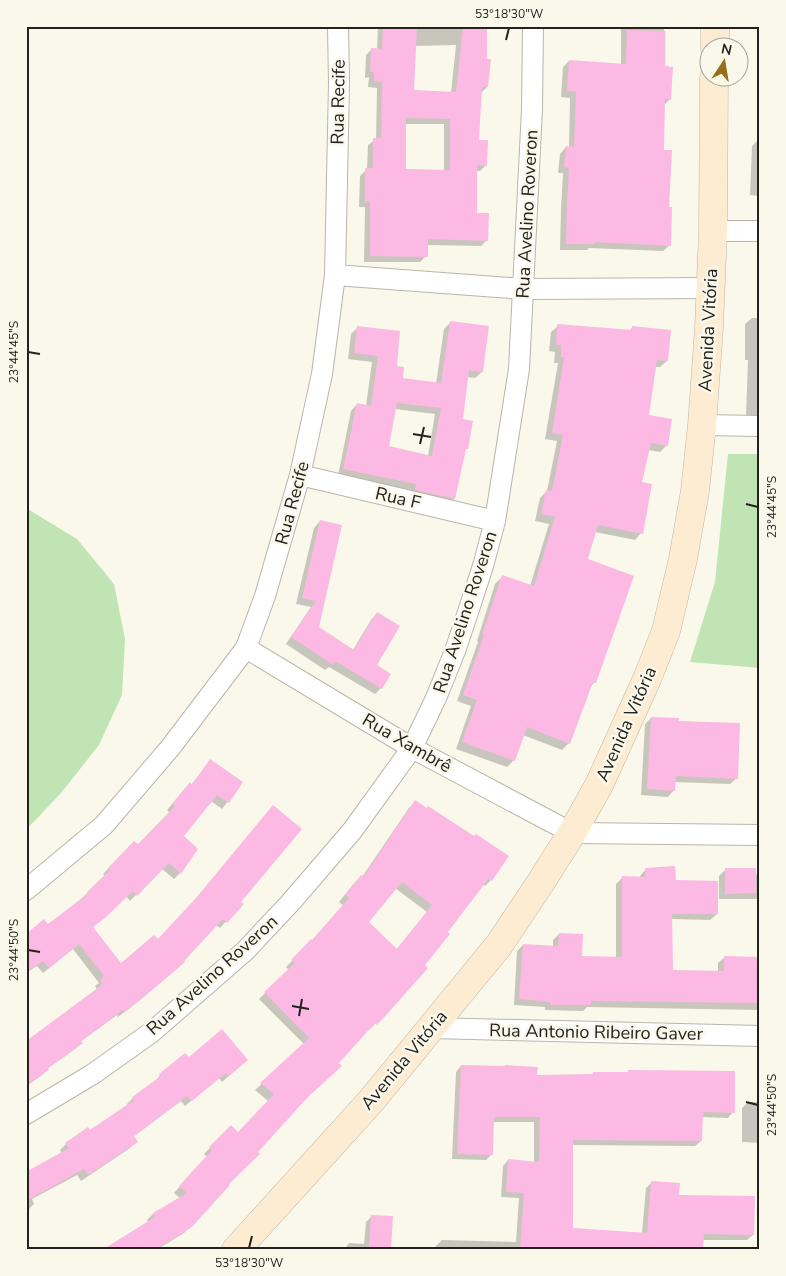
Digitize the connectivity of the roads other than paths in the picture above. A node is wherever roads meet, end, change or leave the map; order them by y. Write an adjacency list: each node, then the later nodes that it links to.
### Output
1 (338, 26): 6 (street, Rua Recife)
2 (533, 26): 8 (street, Rua Avelino Roveron)
3 (714, 88): 4 (street, Avenida Vitória)
4 (713, 231): 5 (street); 7 (street, Avenida Vitória)
5 (760, 231)
6 (335, 275): 8 (street); 11 (street, Rua Recife)
7 (711, 288): 8 (street); 9 (street, Avenida Vitória)
8 (524, 289): 12 (street, Rua Avelino Roveron)
9 (702, 425): 10 (street); 15 (street, Avenida Vitória)
10 (760, 426)
11 (300, 475): 12 (street, Rua F); 13 (street, Rua Recife)
12 (495, 521): 14 (street, Rua Avelino Roveron)
13 (246, 648): 14 (street, Rua Xambrê); 17 (street, Rua Recife)
14 (412, 748): 15 (street, Rua Xambrê); 20 (street, Rua Avelino Roveron)
15 (572, 833): 16 (street); 18 (street, Avenida Vitória)
16 (760, 835)
17 (26, 890)
18 (431, 1028): 19 (street, Rua Antonio Ribeiro Gaver); 21 (street, Avenida Vitória)
19 (760, 1036)
20 (26, 1114)
21 (236, 1250)

